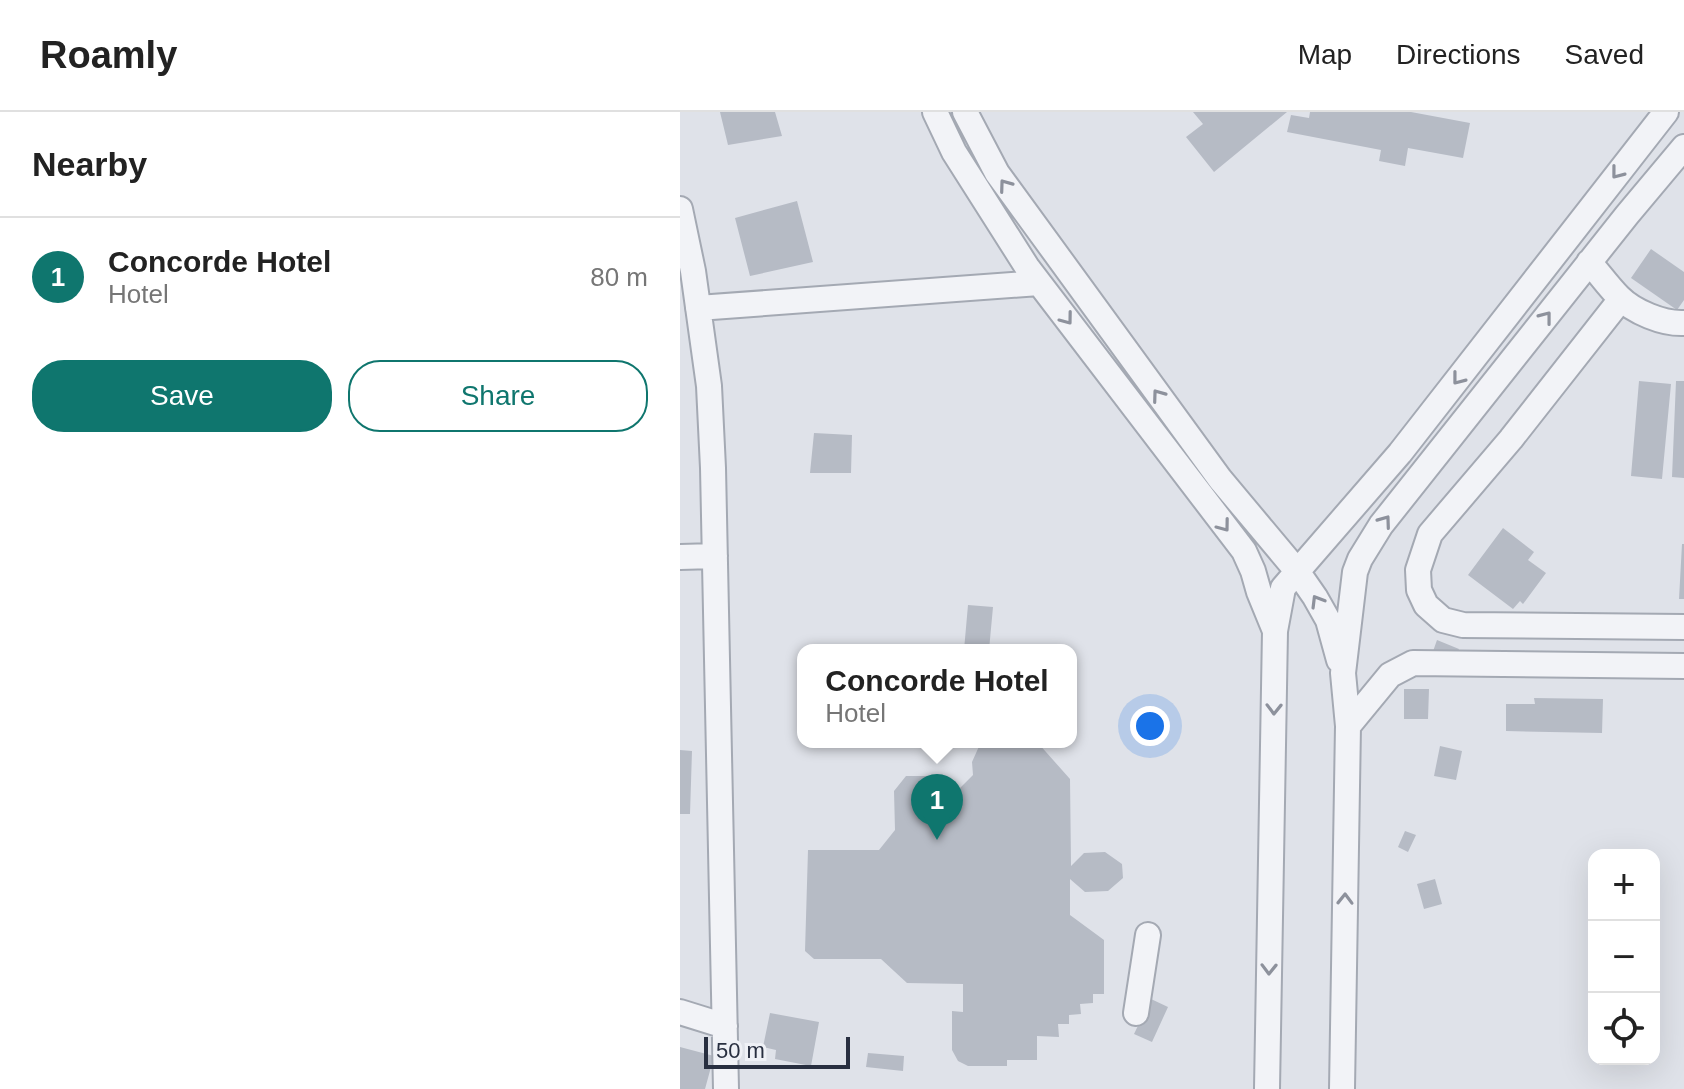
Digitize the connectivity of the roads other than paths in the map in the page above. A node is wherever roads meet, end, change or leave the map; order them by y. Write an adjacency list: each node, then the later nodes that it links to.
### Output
1 (935, 112): 7 (street)
2 (965, 112): 13 (street, one-way to 2)
3 (1666, 112): 13 (street, one-way to 13)
4 (1684, 147): 6 (street)
5 (681, 218): 9 (street)
6 (1589, 262): 8 (street); 17 (street, one-way to 6)
7 (1039, 283): 9 (street); 15 (street, one-way to 15)
8 (1621, 299): 10 (street); 14 (street)
9 (698, 308): 11 (street)
10 (1684, 323)
11 (715, 556): 12 (street); 22 (street)
12 (680, 557)
13 (1297, 571): 15 (street); 17 (street, one-way to 13)
14 (1684, 627)
15 (1275, 631): 24 (street, one-way to 24)
16 (1684, 666): 18 (street)
17 (1343, 673): 18 (street)
18 (1348, 726): 25 (street, one-way to 18)
19 (1148, 935): 21 (street)
20 (680, 1012): 22 (street)
21 (1136, 1013)
22 (725, 1026): 23 (street)
23 (726, 1089)
24 (1267, 1089)
25 (1342, 1089)

